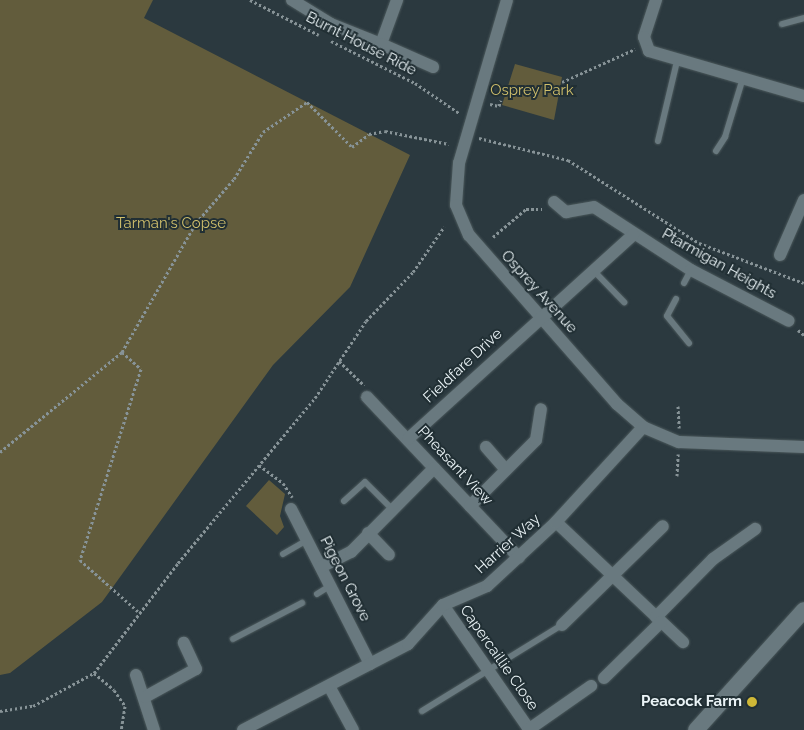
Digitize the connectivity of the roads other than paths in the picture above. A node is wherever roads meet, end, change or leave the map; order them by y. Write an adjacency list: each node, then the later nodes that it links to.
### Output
1 (292, 0): 7 (street)
2 (397, 0): 7 (street)
3 (507, 0): 23 (street, Osprey Avenue)
4 (656, 0): 8 (street)
5 (804, 18): 6 (lane)
6 (782, 24)
7 (381, 44): 9 (street)
8 (677, 61): 10 (street); 12 (lane)
9 (433, 67)
10 (742, 81): 11 (street); 13 (lane)
11 (804, 96)
12 (658, 141)
13 (716, 150)
14 (804, 200): 17 (street)
15 (557, 205): 16 (street, Ptarmigan Heights)
16 (633, 235): 18 (street); 19 (street, Ptarmigan Heights)
17 (780, 255)
18 (593, 270): 22 (lane); 23 (street)
19 (691, 270): 20 (lane); 24 (street, Ptarmigan Heights)
20 (684, 283)
21 (676, 299): 25 (lane)
22 (624, 302)
23 (540, 317): 28 (street, Osprey Avenue); 29 (street, Fieldfare Drive)
24 (789, 321)
25 (690, 343)
26 (366, 398): 29 (street, Pheasant View)
27 (541, 409): 33 (street)
28 (643, 427): 31 (street, Osprey Avenue); 38 (street, Harrier Way)
29 (408, 439): 32 (street, Pheasant View)
30 (486, 447): 33 (street)
31 (804, 447)
32 (434, 468): 35 (street, Pheasant View); 37 (street)
33 (506, 470): 35 (street)
34 (344, 501): 37 (lane)
35 (470, 506): 45 (street, Pheasant View)
36 (291, 509): 42 (street, Pigeon Grove)
37 (392, 509): 41 (street)
38 (556, 522): 45 (street, Harrier Way); 47 (street)
39 (663, 526): 47 (street)
40 (755, 529): 53 (street)
41 (368, 533): 44 (street); 46 (street)
42 (307, 540): 43 (lane); 46 (street, Pigeon Grove)
43 (283, 554)
44 (389, 555)
45 (519, 558): 51 (street, Harrier Way)
46 (321, 567): 48 (street, Pigeon Grove)
47 (613, 576): 53 (street); 54 (street)
48 (330, 586): 49 (lane); 58 (street, Pigeon Grove)
49 (317, 594)
50 (302, 603): 55 (lane)
51 (443, 605): 58 (street, Harrier Way); 59 (street, Capercaillie Close)
52 (804, 610): 70 (street)
53 (659, 619): 56 (street); 61 (street)
54 (562, 625): 59 (lane)
55 (233, 639)
56 (683, 642)
57 (184, 643): 64 (street)
58 (370, 664): 62 (street, Harrier Way)
59 (489, 671): 65 (lane); 69 (street, Capercaillie Close)
60 (136, 675): 64 (street)
61 (604, 678)
62 (329, 686): 67 (street, Harrier Way); 68 (street)
63 (591, 686): 69 (street, Capercaillie Close)
64 (145, 697): 66 (street)
65 (422, 711)
66 (154, 730)
67 (243, 730)
68 (353, 730)
69 (529, 730)
70 (696, 730)

